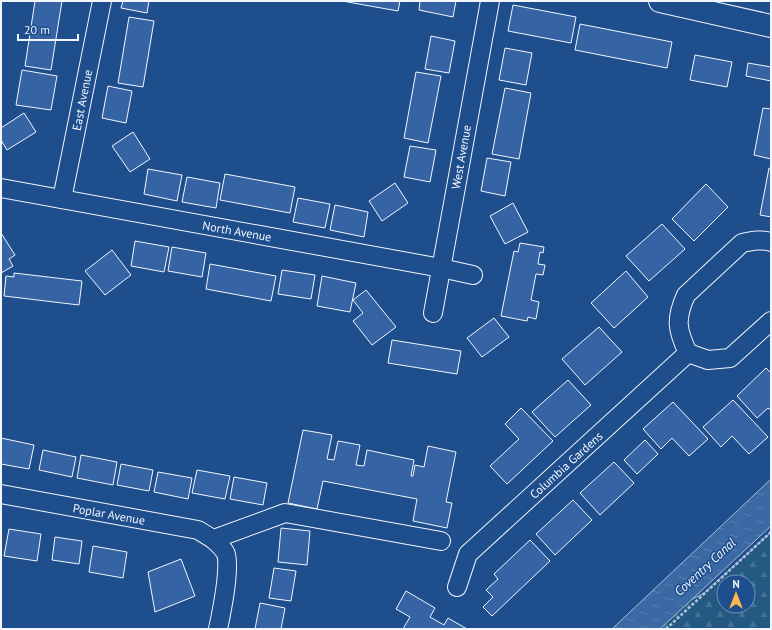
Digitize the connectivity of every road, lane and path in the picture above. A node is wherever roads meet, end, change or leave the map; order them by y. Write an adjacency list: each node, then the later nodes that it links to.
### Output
1 (102, 1): 6 (street, East Avenue)
2 (490, 1): 8 (street, West Avenue)
3 (660, 1): 4 (main road)
4 (771, 26)
5 (1, 188): 6 (street, North Avenue)
6 (62, 199): 8 (street, North Avenue)
7 (771, 242): 12 (street)
8 (441, 268): 9 (street, North Avenue); 10 (street, West Avenue)
9 (472, 275)
10 (433, 313)
11 (771, 321): 12 (street)
12 (688, 354): 17 (street, Columbia Gardens)
13 (1, 494): 15 (street, Poplar Avenue)
14 (771, 532): 19 (path)
15 (214, 539): 16 (street); 18 (street)
16 (441, 541)
17 (457, 587)
18 (218, 629)
19 (666, 629)

